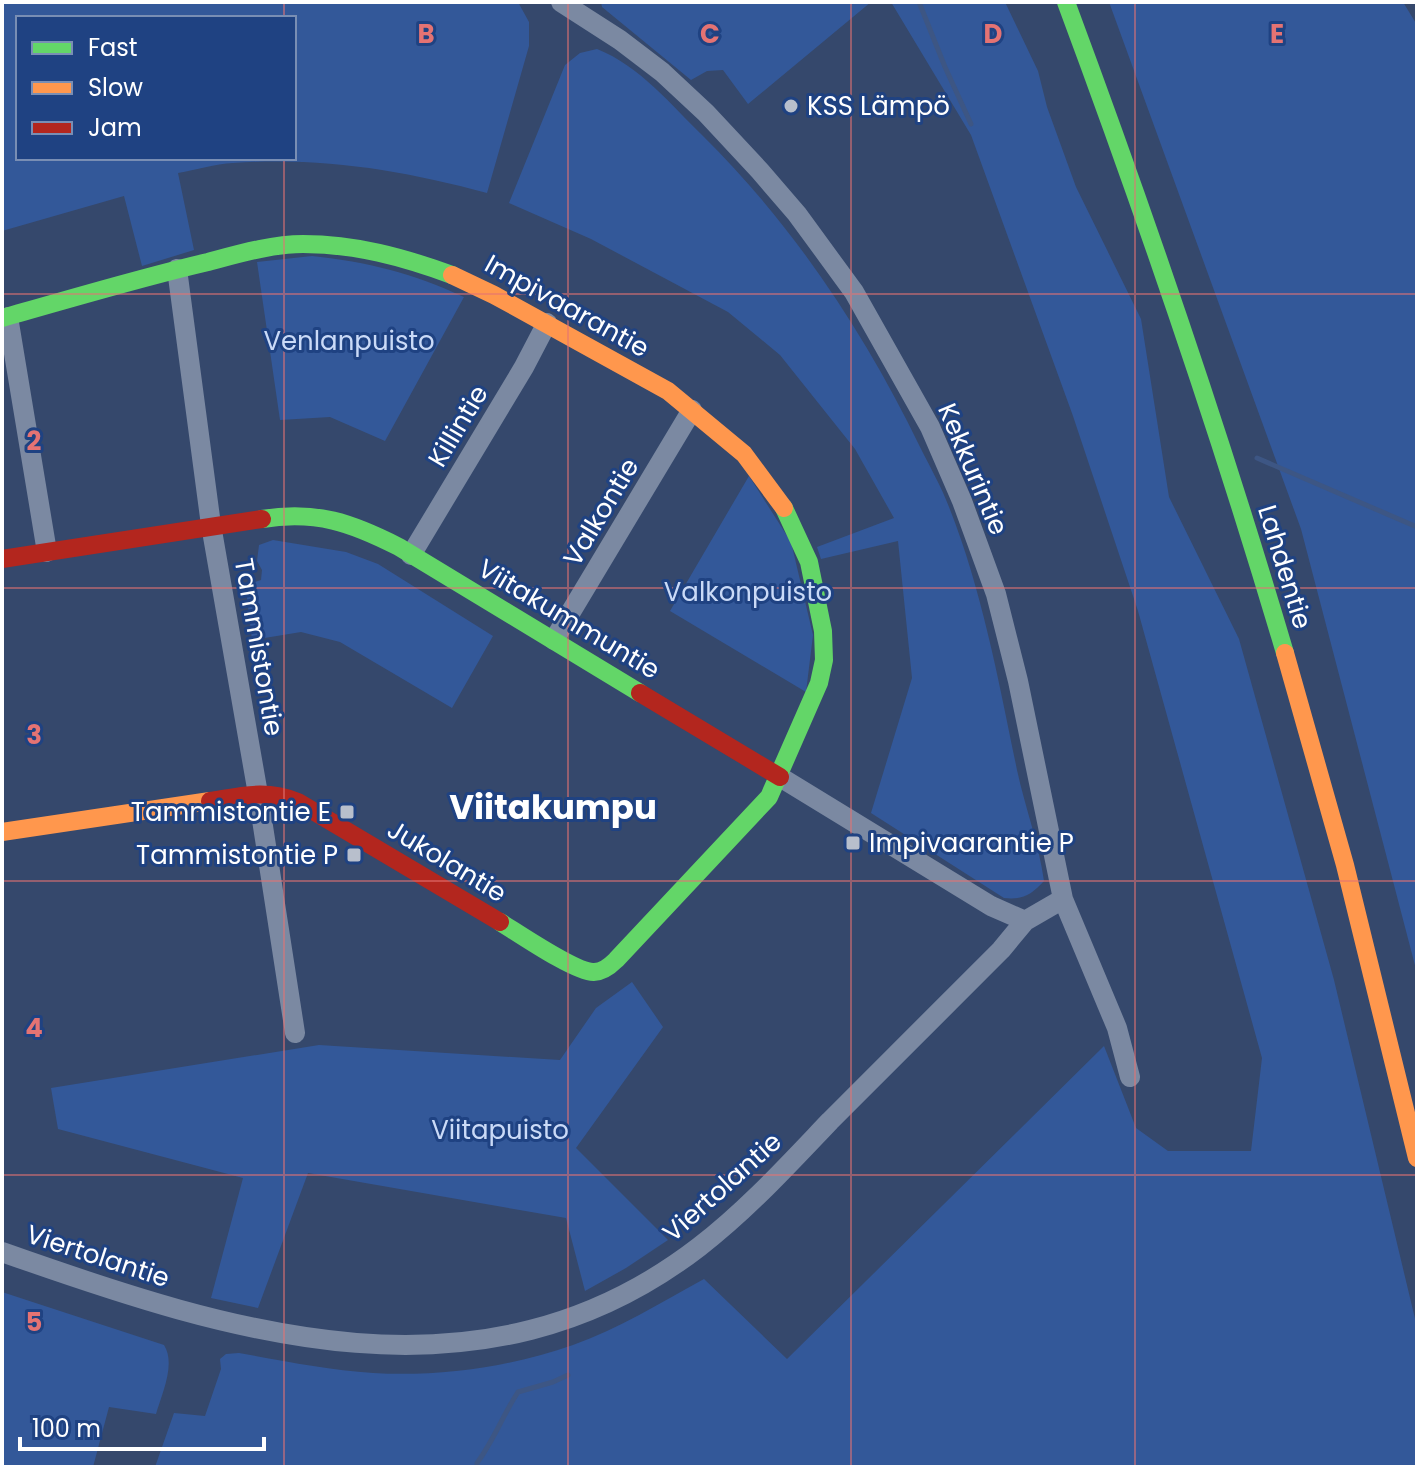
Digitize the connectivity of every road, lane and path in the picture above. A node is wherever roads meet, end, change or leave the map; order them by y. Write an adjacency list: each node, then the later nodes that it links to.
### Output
1 (561, 2): 15 (street, Kekkurintie)
2 (1066, 2): 19 (main road, Lahdentie)
3 (177, 269): 4 (main road, Impivaarantie); 5 (main road, Impivaarantie); 7 (street, Tammistontie)
4 (5, 317): 8 (street)
5 (547, 323): 6 (main road, Impivaarantie); 9 (street, Killintie)
6 (692, 410): 11 (street, Valkontie); 12 (main road, Impivaarantie)
7 (211, 525): 8 (main road, Viitakummuntie); 9 (main road, Viitakummuntie); 13 (street, Tammistontie)
8 (47, 552): 10 (main road, Viitakummuntie)
9 (411, 555): 11 (main road, Viitakummuntie)
10 (2, 559)
11 (554, 640): 12 (main road, Viitakummuntie)
12 (780, 777): 13 (main road, Jukolantie); 16 (street, Viitakummuntie)
13 (258, 794): 14 (main road, Jukolantie); 17 (street, Tammistontie)
14 (2, 832)
15 (1063, 899): 16 (street); 18 (street, Kekkurintie)
16 (1025, 921): 20 (street, Viertolantie)
17 (295, 1033)
18 (1130, 1077)
19 (1417, 1158)
20 (2, 1252)

